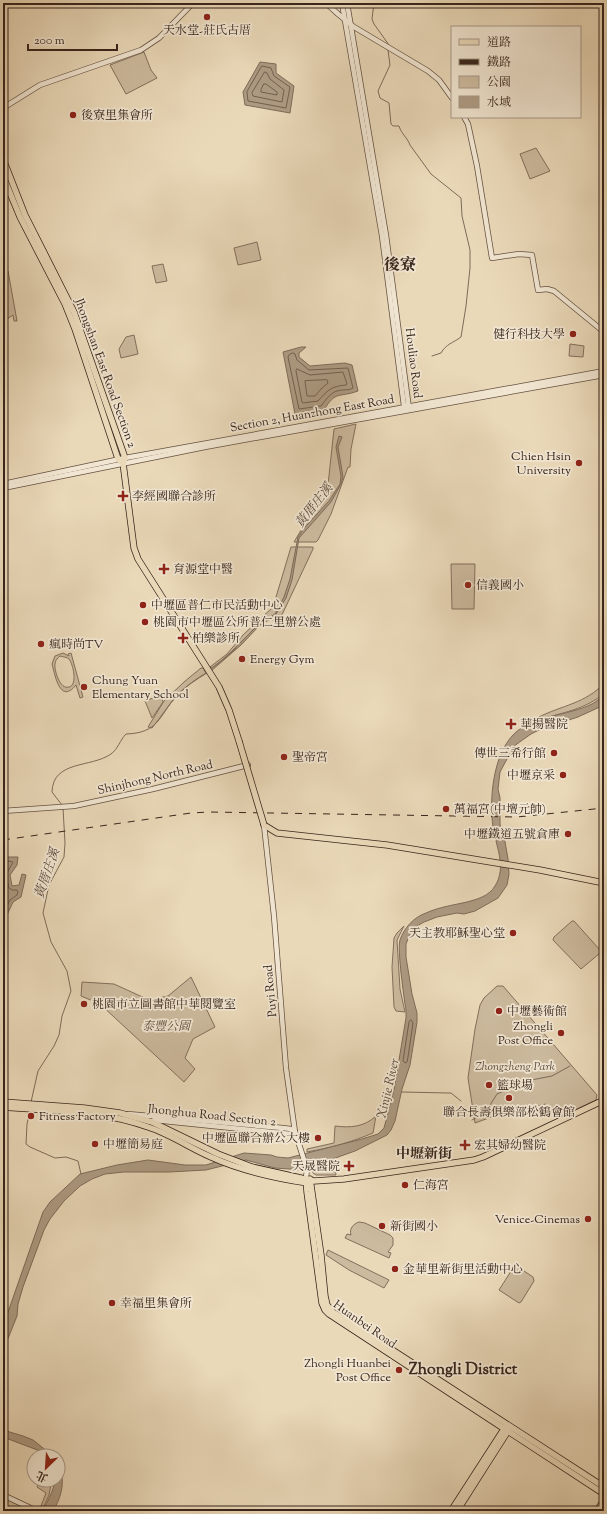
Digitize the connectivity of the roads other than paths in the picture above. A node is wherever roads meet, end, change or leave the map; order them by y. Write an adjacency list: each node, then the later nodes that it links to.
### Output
1 (193, 3): 8 (street)
2 (326, 3): 5 (street)
3 (342, 3): 5 (street, Houliao Road)
4 (347, 3): 6 (street, Houliao Road)
5 (346, 20): 6 (street); 15 (street, Houliao Road)
6 (351, 24): 7 (street); 15 (street, Houliao Road)
7 (451, 96)
8 (3, 108)
9 (465, 118): 12 (street)
10 (3, 159): 17 (main road, Jhongshan East Road Section 2)
11 (3, 176): 16 (main road, Jhongshan East Road Section 2)
12 (604, 332)
13 (604, 371): 15 (street, Section 2, Huanzhong East Road)
14 (604, 375): 15 (street, Section 2, Huanzhong East Road)
15 (408, 408): 17 (street, Section 2, Huanzhong East Road)
16 (118, 459): 17 (main road, Jhongshan East Road Section 2); 18 (street)
17 (124, 460): 19 (street, Section 2, Huanzhong East Road); 22 (main road, bridge)
18 (3, 484)
19 (3, 488)
20 (248, 765): 21 (street, Shinjhong North Road)
21 (3, 811)
22 (264, 825): 23 (main road); 30 (street, Puyi Road)
23 (604, 883)
24 (604, 1100): 32 (main road)
25 (3, 1102): 27 (main road, Jhonghua Road Section 2)
26 (3, 1107): 27 (main road, Jhonghua Road Section 2)
27 (30, 1107): 28 (main road, Jhonghua Road Section 2); 29 (main road, Jhonghua Road Section 2)
28 (120, 1113): 29 (main road, Jhonghua Road Section 2); 30 (street)
29 (150, 1124): 30 (street, Jhonghua Road Section 2); 31 (main road); 31 (main road)
30 (295, 1132): 32 (street, Puyi Road)
31 (251, 1169): 32 (main road)
32 (309, 1178): 33 (main road, Huanbei Road)
33 (507, 1428): 34 (main road, Huanbei Road); 35 (main road, Huanbei Road); 39 (main road); 40 (main road)
34 (604, 1487)
35 (604, 1494)
36 (3, 1495): 38 (street)
37 (604, 1500): 41 (main road)
38 (37, 1511)
39 (451, 1511)
40 (457, 1511)
41 (597, 1511)

